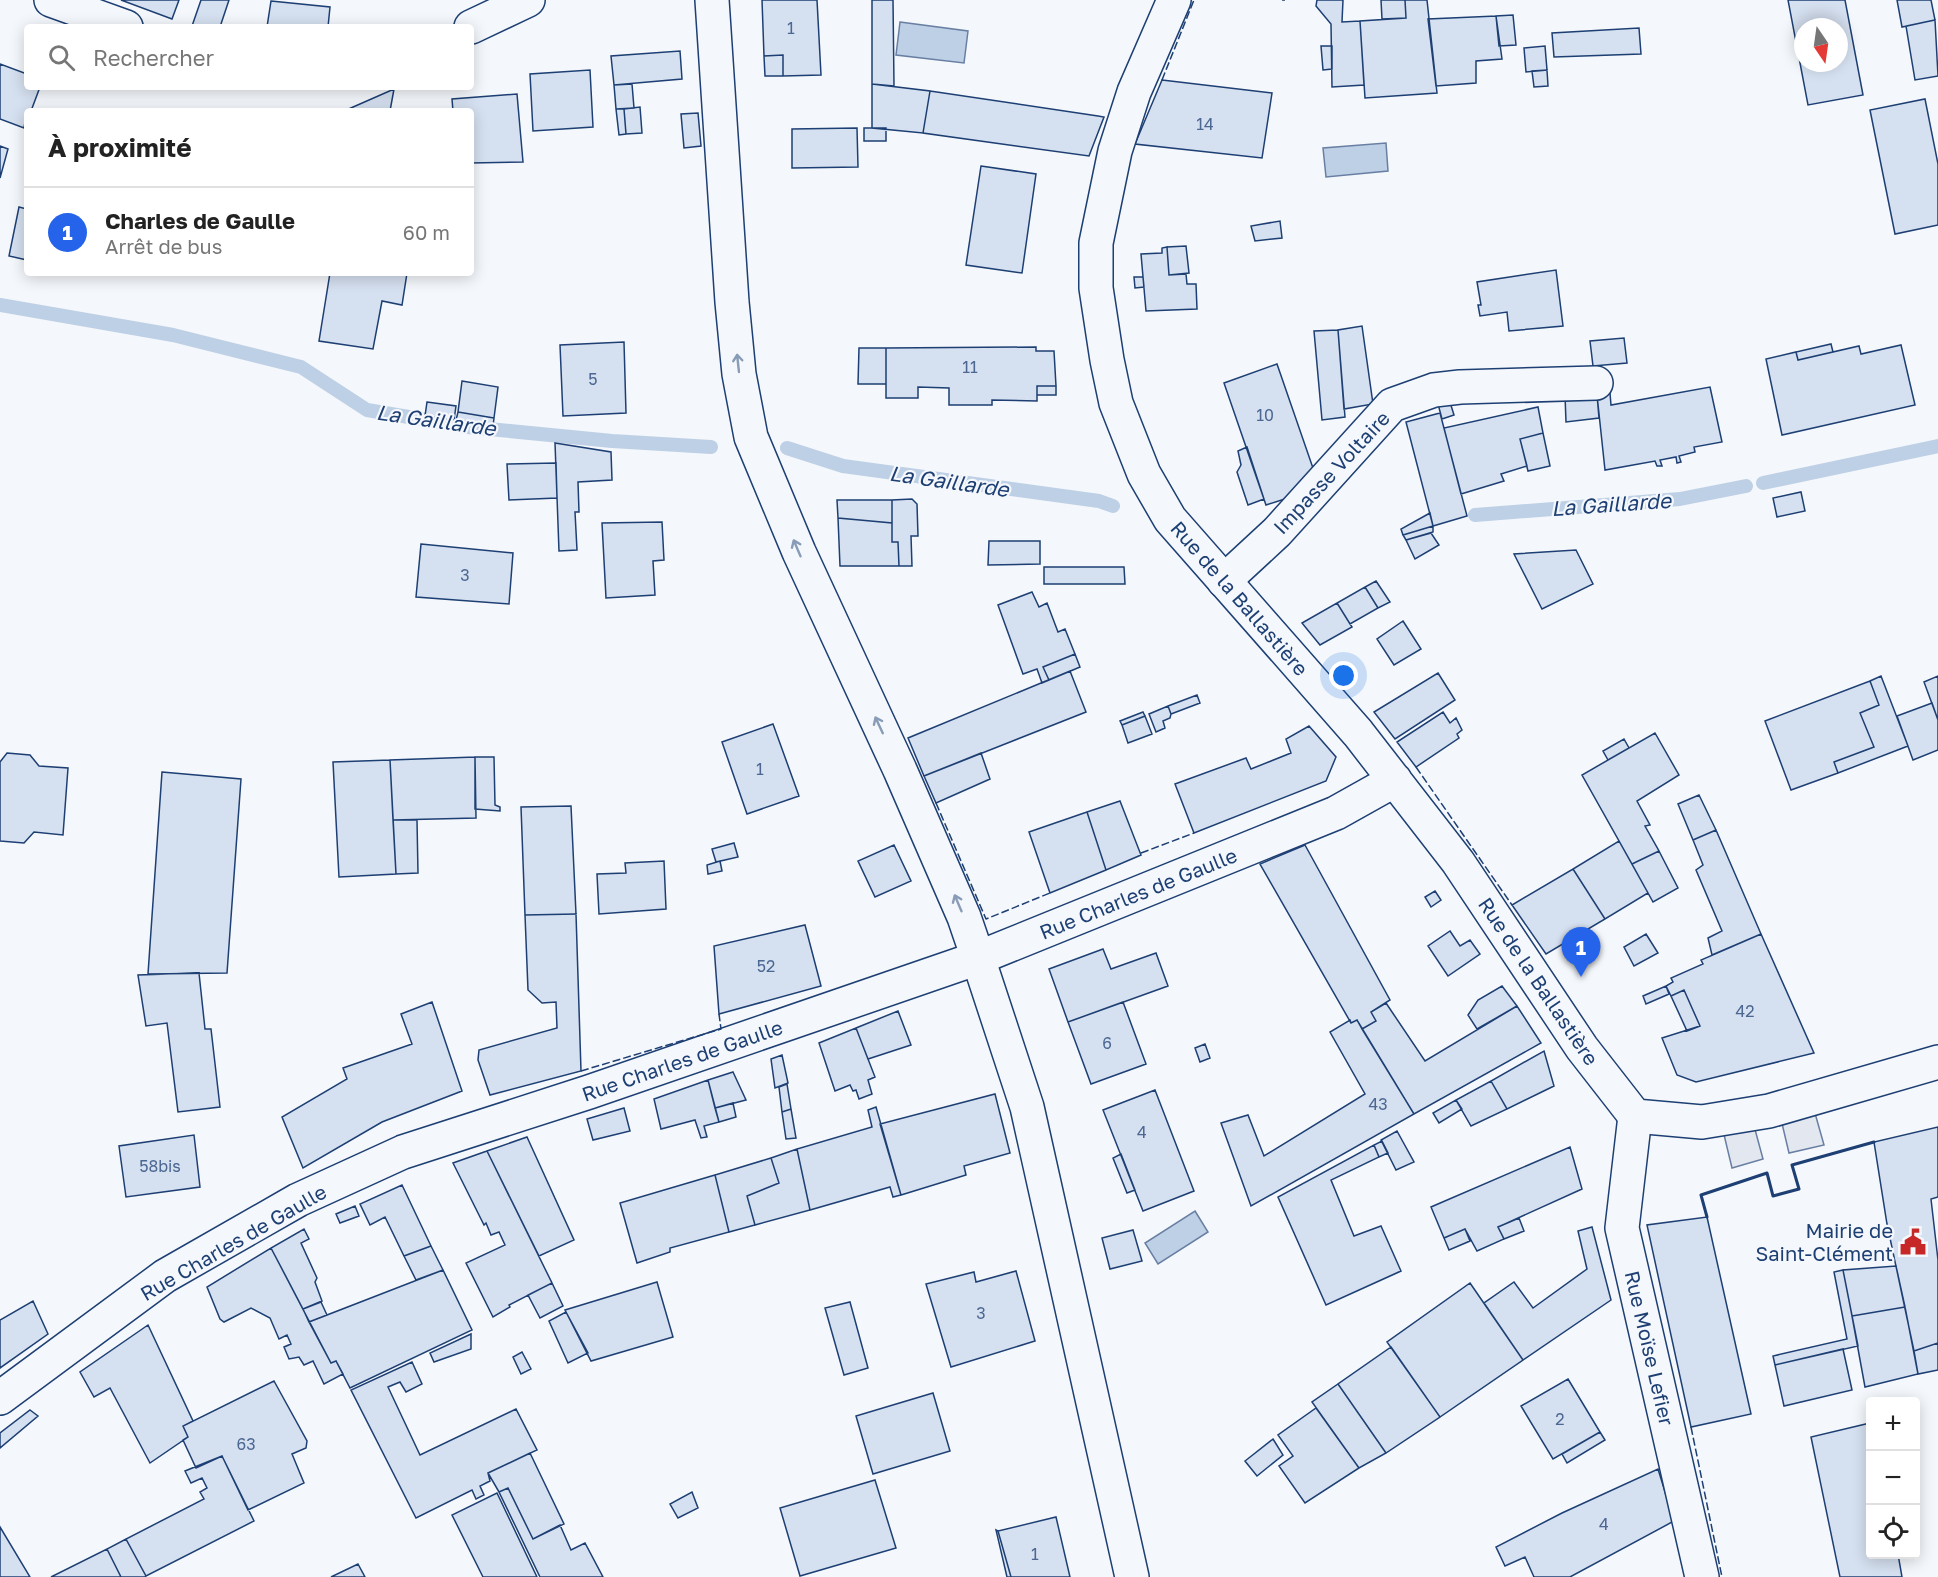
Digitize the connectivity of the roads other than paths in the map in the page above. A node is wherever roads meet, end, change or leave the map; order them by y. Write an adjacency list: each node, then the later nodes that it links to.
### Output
1 (51, 0): 5 (street)
2 (528, 0): 6 (street)
3 (712, 0): 10 (street, one-way to 3)
4 (1174, 0): 8 (street, Rue de la Ballastière)
5 (118, 24)
6 (474, 26)
7 (1596, 383): 8 (street, Impasse Voltaire)
8 (1224, 581): 9 (street, Rue de la Ballastière)
9 (1395, 780): 10 (street, Rue Charles de Gaulle); 12 (street, Rue de la Ballastière)
10 (978, 958): 13 (street, Rue Charles de Gaulle); 14 (street)
11 (1938, 1062): 12 (street)
12 (1635, 1116): 15 (street, Rue Moïse Lefier)
13 (0, 1398)
14 (1132, 1577)
15 (1702, 1577)

